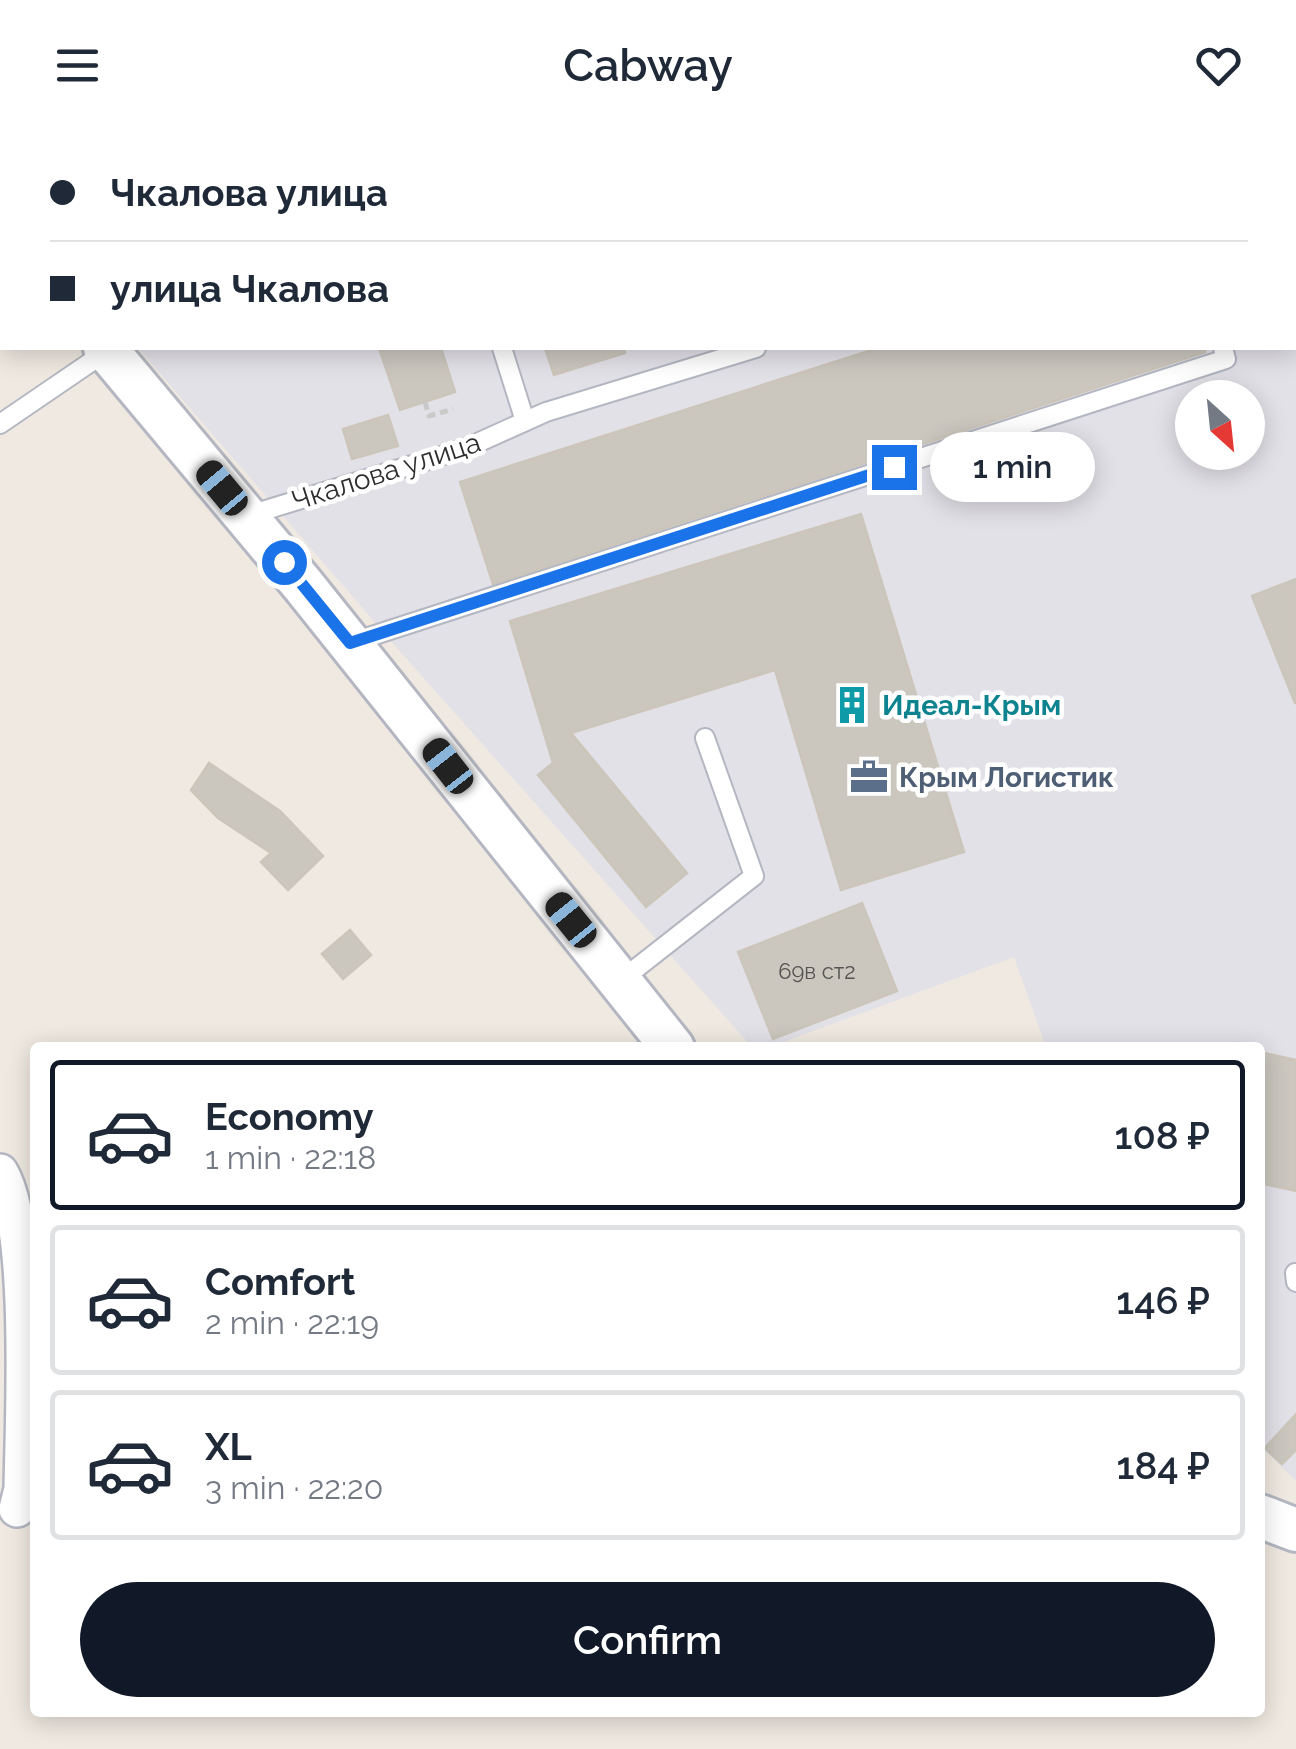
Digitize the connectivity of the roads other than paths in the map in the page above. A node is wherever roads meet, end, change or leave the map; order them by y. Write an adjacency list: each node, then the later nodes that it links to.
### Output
1 (105, 350): 8 (lane)
2 (107, 350): 9 (street, Чкалова улица)
3 (503, 350): 7 (lane)
4 (742, 350): 6 (lane, Чкалова улица)
5 (1224, 350): 10 (lane)
6 (715, 354): 7 (lane, Чкалова улица)
7 (526, 421): 9 (lane, Чкалова улица)
8 (0, 424)
9 (245, 516): 10 (street, Чкалова улица)
10 (350, 643): 12 (street, Чкалова улица)
11 (705, 738): 12 (lane)
12 (620, 981): 13 (street, Чкалова улица)
13 (668, 1042)
14 (0, 1172): 15 (street)
15 (17, 1511)

